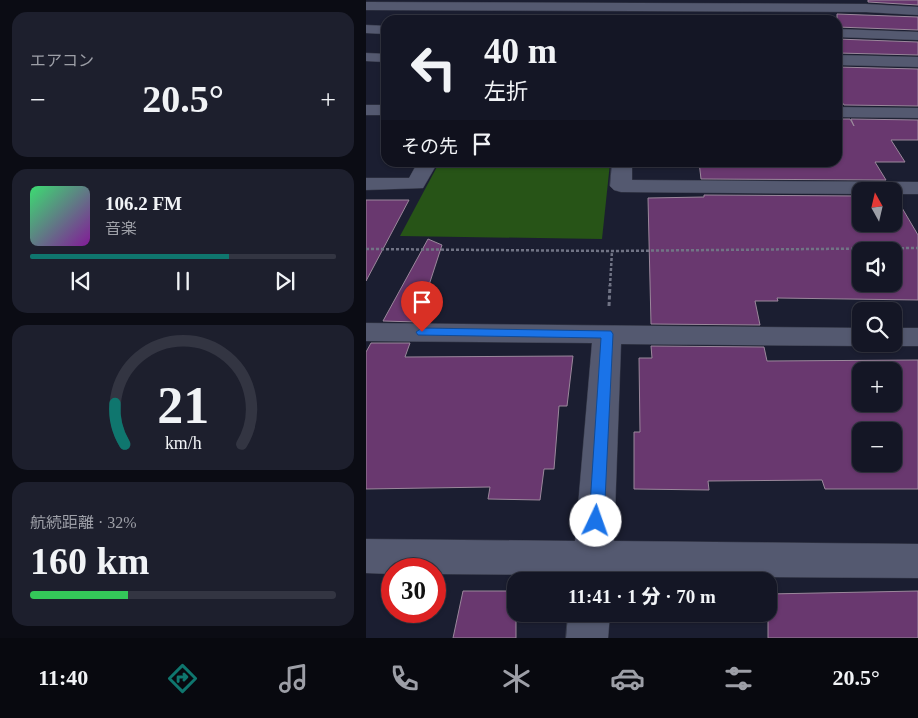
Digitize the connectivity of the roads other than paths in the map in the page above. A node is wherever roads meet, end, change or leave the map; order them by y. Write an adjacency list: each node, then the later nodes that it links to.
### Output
1 (398, 3): 2 (street); 3 (street)
2 (635, 4): 4 (street)
3 (366, 6)
4 (918, 12)
5 (366, 29): 6 (street)
6 (381, 30)
7 (842, 33): 8 (street)
8 (918, 36)
9 (366, 57): 10 (street)
10 (381, 58)
11 (842, 60): 12 (street)
12 (918, 62)
13 (366, 110): 14 (street)
14 (381, 110)
15 (842, 112): 16 (street)
16 (918, 113)
17 (425, 167): 19 (street)
18 (622, 167): 20 (street)
19 (366, 184)
20 (918, 188)
21 (366, 332): 22 (street)
22 (607, 334): 23 (street); 28 (street)
23 (852, 337)
24 (902, 337): 25 (street)
25 (918, 337)
26 (366, 556): 28 (street)
27 (918, 561): 28 (street)
28 (593, 570)
29 (588, 622): 30 (street)
30 (587, 638)

